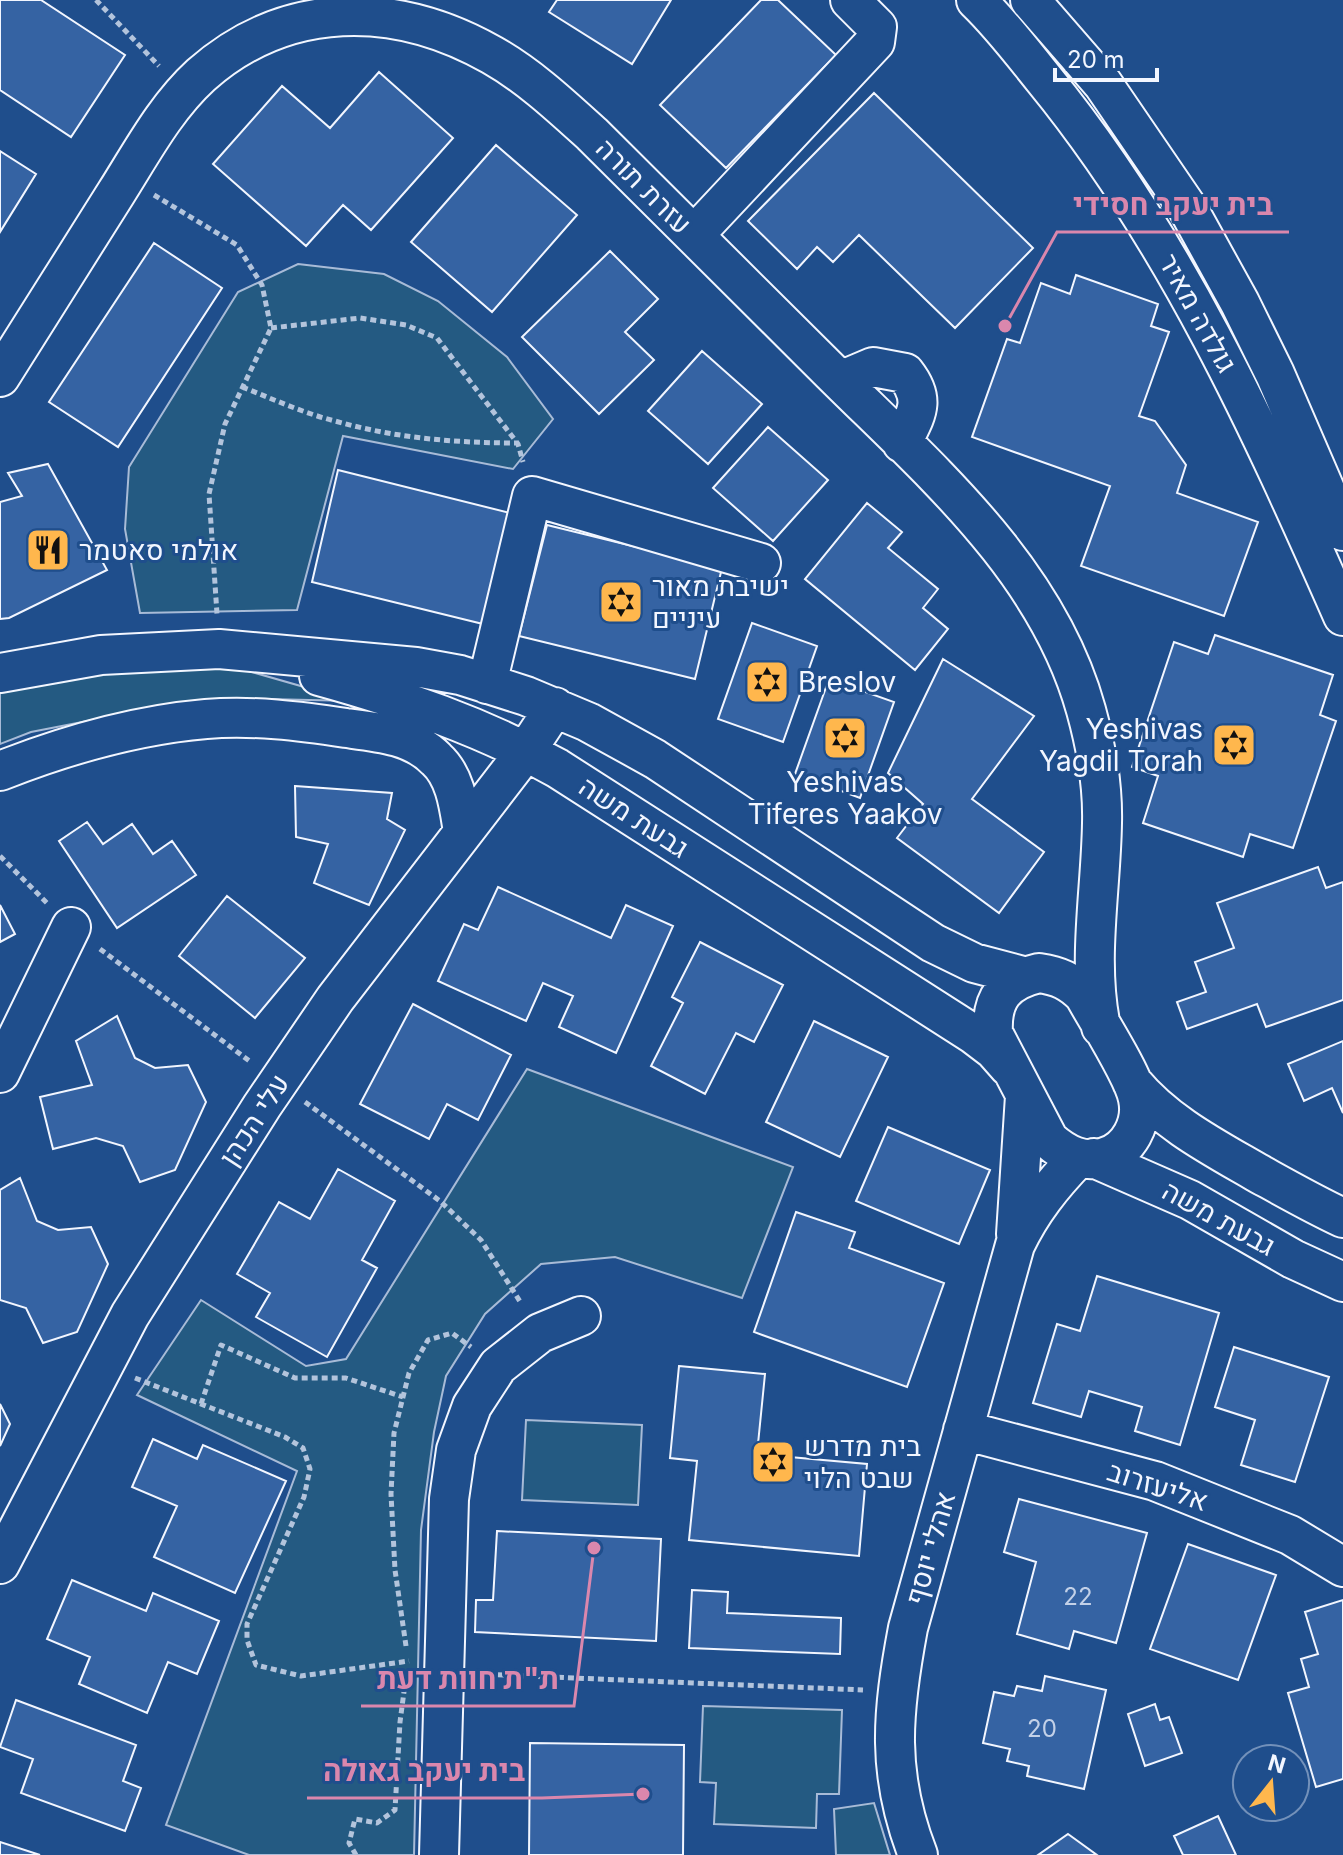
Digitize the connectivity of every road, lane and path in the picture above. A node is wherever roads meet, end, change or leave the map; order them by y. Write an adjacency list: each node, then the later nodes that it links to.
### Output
1 (96, 0): 5 (path)
2 (850, 0): 7 (street)
3 (976, 0): 17 (street, גולדה מאיר)
4 (1030, 0): 15 (street, גולדה מאיר)
5 (185, 93): 6 (street, עזרת תורה); 7 (street, עזרת תורה)
6 (125, 178): 8 (path); 9 (street, עזרת תורה)
7 (694, 235): 10 (street, עזרת תורה)
8 (271, 328): 11 (path); 13 (path)
9 (0, 377)
10 (840, 381): 12 (street, עזרת תורה); 12 (street)
11 (242, 387): 13 (path); 18 (path)
12 (902, 443): 25 (street, עזרת תורה)
13 (518, 444): 14 (path)
14 (532, 496): 16 (street); 20 (street)
15 (1343, 531)
16 (761, 563)
17 (1343, 616)
18 (219, 649): 19 (street, גבעת משה); 20 (street, גבעת משה); 22 (street, גבעת משה)
19 (0, 673)
20 (487, 684): 21 (street, גבעת משה)
21 (555, 707): 22 (street, עלי הכהן); 27 (street, גבעת משה)
22 (526, 751): 24 (street, עלי הכהן); 30 (street, גבעת משה)
23 (0, 771): 24 (street)
24 (463, 832): 37 (street, עלי הכהן)
25 (1097, 896): 27 (street, עזרת תורה); 28 (street, עזרת תורה)
26 (71, 927): 29 (street)
27 (1031, 975): 28 (street, גבעת משה); 30 (street, עזרת תורה)
28 (1101, 1027): 31 (street, גבעת משה)
29 (0, 1073)
30 (1017, 1081): 32 (street, גבעת משה); 34 (street)
31 (1132, 1082): 32 (street); 33 (street, גבעת משה)
32 (1086, 1158): 34 (street); 35 (street, גבעת משה)
33 (1343, 1218)
34 (1015, 1245): 41 (street, אהלי יוסף)
35 (1343, 1282)
36 (581, 1316): 38 (street)
37 (104, 1366): 40 (path); 42 (street, עלי הכהן)
38 (498, 1366): 39 (path); 45 (street)
39 (403, 1397): 40 (path); 44 (path)
40 (201, 1404): 44 (path)
41 (963, 1430): 43 (street, אליעזרוב); 46 (street, אהלי יוסף)
42 (0, 1564)
43 (1343, 1567)
44 (409, 1661): 47 (path)
45 (445, 1673): 46 (path); 48 (street)
46 (897, 1691): 49 (street, אהלי יוסף)
47 (356, 1855)
48 (439, 1855)
49 (918, 1855)

